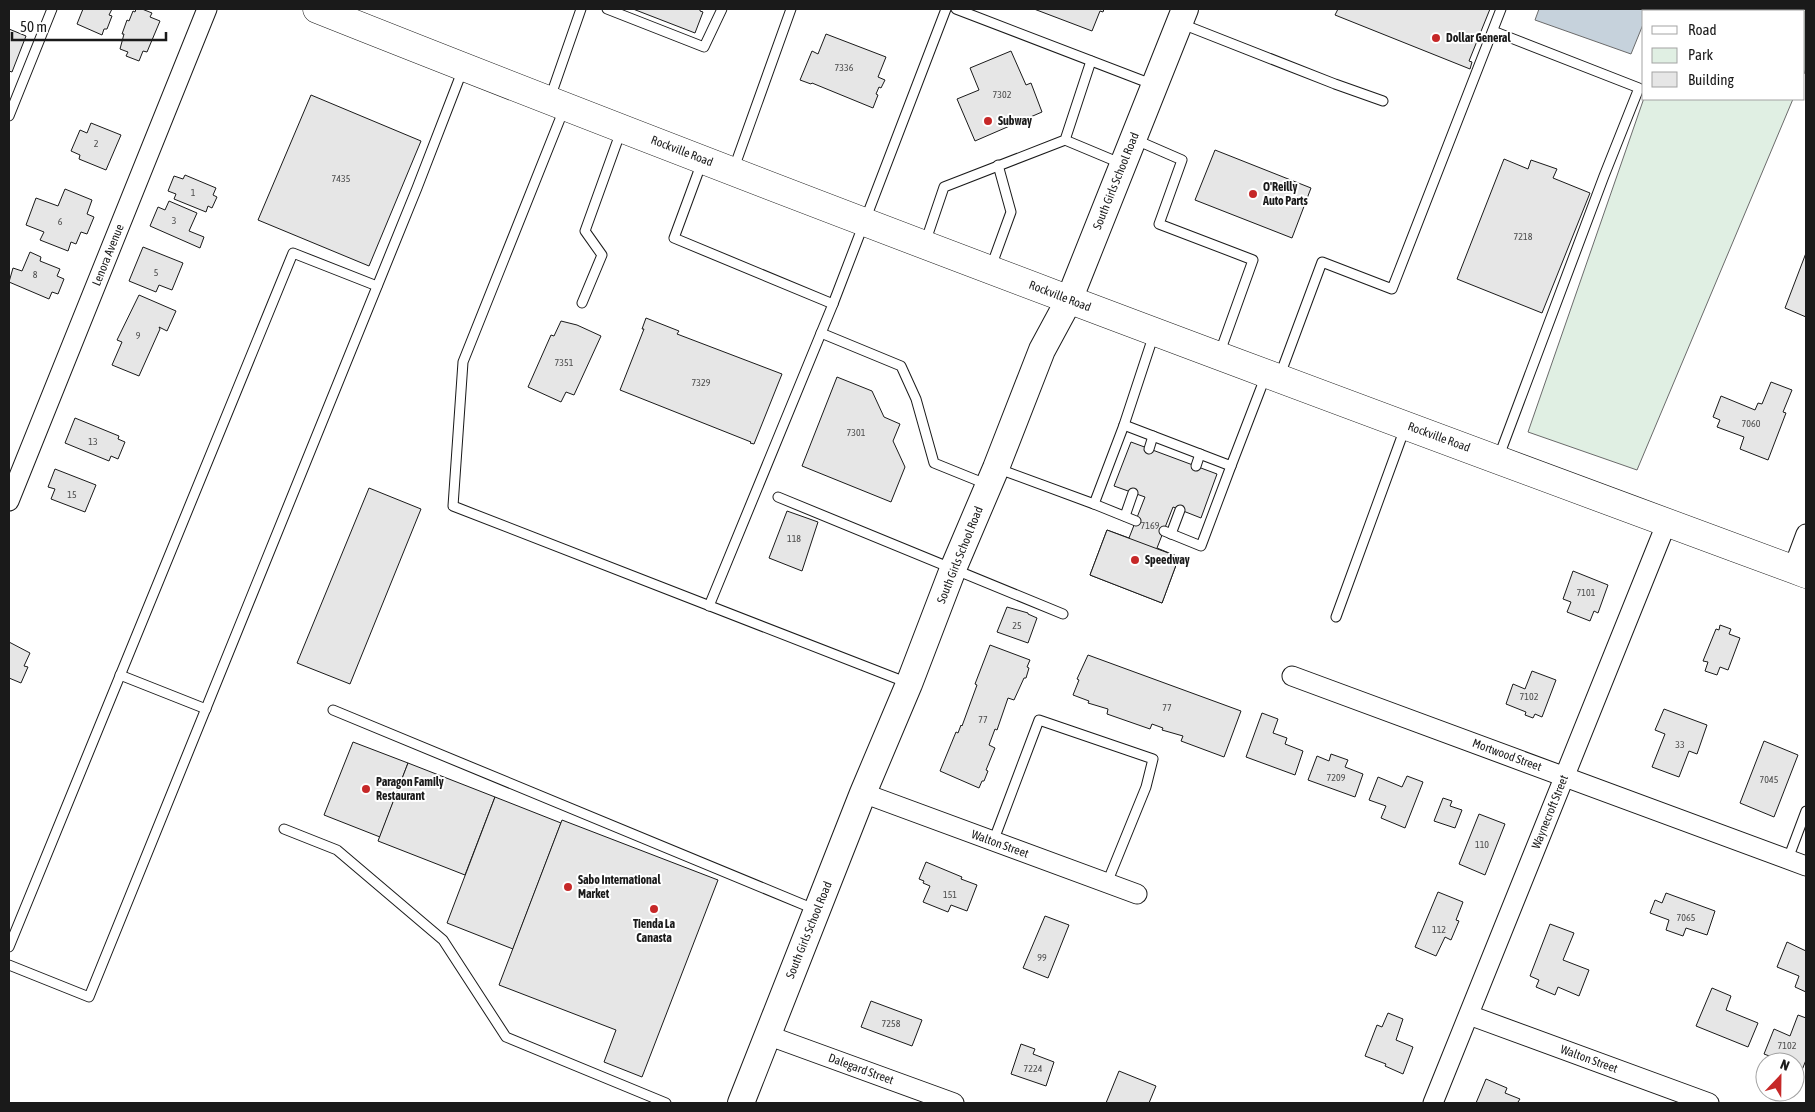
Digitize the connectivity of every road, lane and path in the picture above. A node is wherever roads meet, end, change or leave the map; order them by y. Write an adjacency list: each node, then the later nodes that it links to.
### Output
1 (52, 9): 18 (lane)
2 (207, 9): 48 (street, Lenora Avenue)
3 (581, 9): 17 (lane)
4 (607, 9): 5 (lane)
5 (722, 9)
6 (791, 9): 25 (lane)
7 (946, 9): 26 (lane)
8 (956, 9): 13 (lane)
9 (1501, 9): 12 (lane)
10 (330, 11): 14 (main road, Rockville Road)
11 (1182, 16): 15 (main road, South Girls School Road); 16 (lane)
12 (1493, 31): 36 (lane); 42 (lane)
13 (1091, 61): 15 (lane); 21 (lane)
14 (464, 67): 17 (main road, Rockville Road); 29 (lane)
15 (1154, 86): 20 (main road, South Girls School Road)
16 (1383, 101)
17 (557, 104): 19 (main road, Rockville Road); 57 (lane)
18 (9, 116)
19 (622, 129): 22 (main road, Rockville Road); 31 (lane)
20 (1133, 139): 23 (main road, South Girls School Road); 35 (lane)
21 (1065, 140): 23 (lane); 24 (lane)
22 (703, 159): 25 (main road, Rockville Road); 32 (lane)
23 (1123, 164): 30 (main road, South Girls School Road)
24 (998, 165): 27 (lane); 28 (lane)
25 (733, 171): 26 (main road, Rockville Road)
26 (866, 222): 27 (main road, Rockville Road); 32 (lane)
27 (925, 243): 28 (main road, Rockville Road)
28 (990, 269): 30 (main road, Rockville Road)
29 (377, 286): 60 (lane); 63 (lane)
30 (1070, 300): 33 (main road, Rockville Road); 45 (main road, South Girls School Road)
31 (582, 303)
32 (833, 304): 34 (lane)
33 (1155, 331): 35 (main road, Rockville Road); 37 (lane)
34 (821, 333): 45 (lane); 57 (lane)
35 (1219, 355): 36 (main road, Rockville Road)
36 (1273, 375): 38 (main road, Rockville Road); 44 (lane)
37 (1124, 425): 39 (lane); 49 (lane)
38 (1406, 425): 42 (main road, Rockville Road); 59 (lane)
39 (1153, 436): 40 (lane); 41 (lane)
40 (1149, 449)
41 (1200, 454): 43 (lane); 44 (lane)
42 (1498, 459): 53 (main road, Rockville Road)
43 (1196, 466)
44 (1231, 466): 50 (lane)
45 (992, 477): 49 (lane); 55 (main road, South Girls School Road)
46 (1133, 493): 51 (lane)
47 (778, 498): 55 (lane)
48 (9, 501)
49 (1094, 504): 51 (lane)
50 (1180, 510)
51 (1124, 516): 52 (lane)
52 (1136, 520)
53 (1667, 522): 56 (main road, Rockville Road); 65 (street, Waynecroft Street)
54 (1806, 534): 56 (street)
55 (953, 569): 58 (lane); 62 (main road, South Girls School Road)
56 (1799, 571)
57 (709, 606): 62 (lane)
58 (1062, 614)
59 (1336, 617)
60 (120, 675): 63 (lane); 75 (lane)
61 (1292, 676): 65 (street, Mortwood Street)
62 (909, 684): 66 (main road, South Girls School Road)
63 (206, 709): 76 (lane)
64 (334, 710): 74 (lane)
65 (1565, 776): 70 (street, Mortwood Street); 77 (street, Waynecroft Street)
66 (863, 793): 69 (street, Walton Street); 74 (main road, South Girls School Road)
67 (1806, 811): 70 (lane)
68 (284, 829): 79 (lane)
69 (993, 842): 72 (street, Walton Street); 72 (lane)
70 (1788, 859): 71 (street, Mortwood Street)
71 (1806, 866)
72 (1107, 883): 73 (street, Walton Street)
73 (1137, 894)
74 (817, 910): 78 (main road, South Girls School Road)
75 (9, 947)
76 (9, 965)
77 (1469, 1015): 82 (street, Waynecroft Street); 83 (street, Walton Street)
78 (767, 1035): 80 (main road, South Girls School Road); 81 (street, Dalegard Street)
79 (666, 1103)
80 (741, 1103)
81 (954, 1103)
82 (1433, 1103)
83 (1708, 1103)

